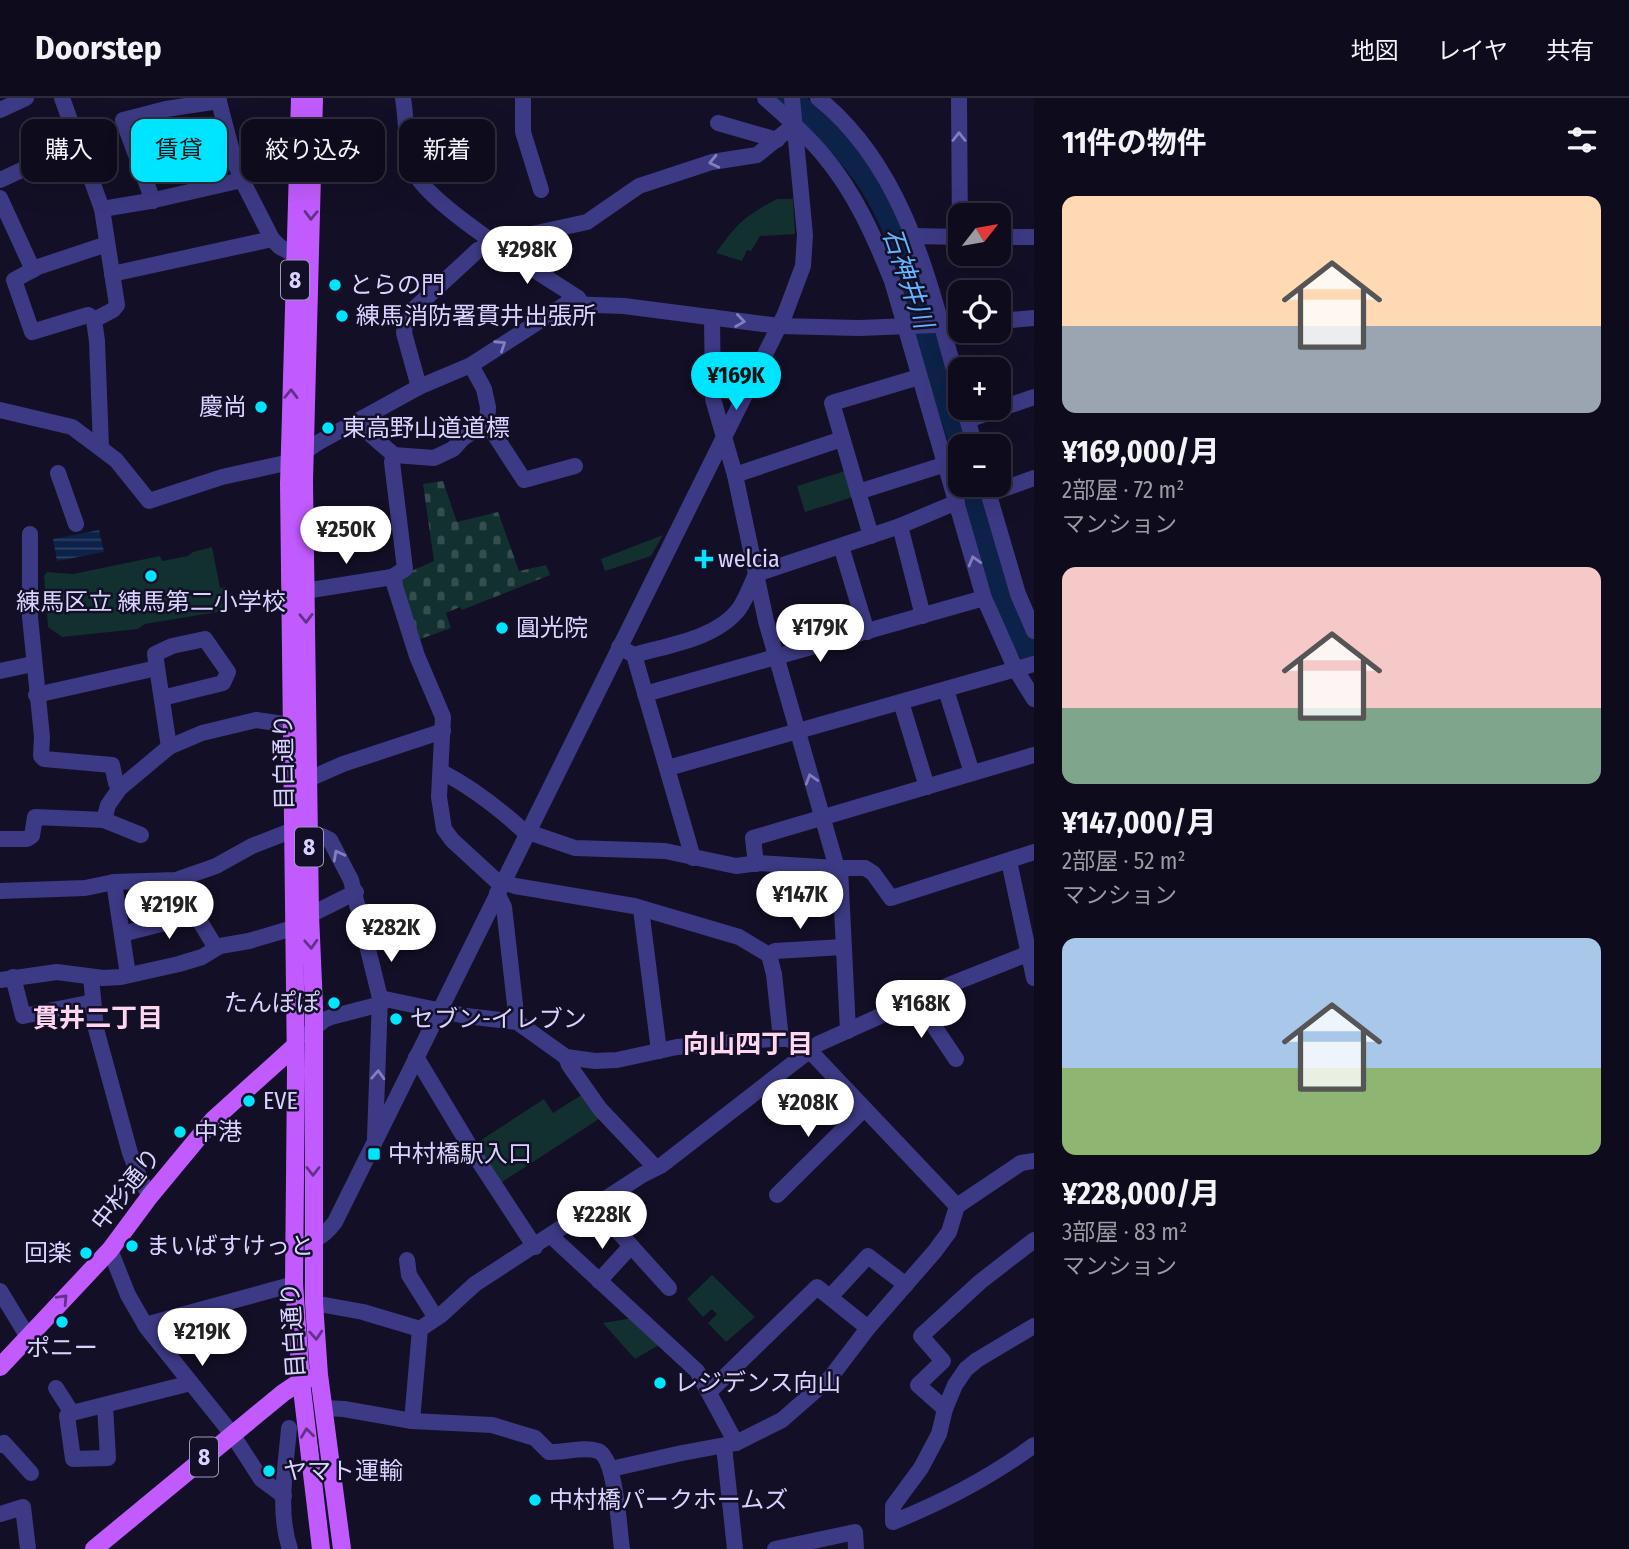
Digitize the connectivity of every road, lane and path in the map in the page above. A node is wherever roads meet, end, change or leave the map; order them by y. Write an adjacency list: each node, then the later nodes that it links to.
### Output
1 (26, 98): 12 (street)
2 (62, 98): 13 (street)
3 (300, 98): 35 (main road, 目白通り / 8)
4 (314, 98): 59 (main road, 目白通り / 8, one-way to 59)
5 (403, 98): 33 (street)
6 (523, 98): 23 (street)
7 (765, 98): 14 (street)
8 (792, 98): 14 (street)
9 (818, 98): 28 (street)
10 (959, 98): 26 (street, one-way to 10)
11 (218, 99): 18 (street); 25 (street)
12 (0, 110)
13 (69, 119)
14 (793, 122): 16 (street); 45 (street); 46 (street)
15 (718, 123): 16 (street)
16 (777, 141): 33 (street, one-way to 33)
17 (21, 170): 19 (street)
18 (241, 178)
19 (0, 180)
20 (241, 180): 25 (street)
21 (92, 182): 27 (street)
22 (243, 182): 32 (street)
23 (541, 190)
24 (0, 198): 36 (street)
25 (153, 201): 27 (street)
26 (959, 203)
27 (102, 209): 34 (street)
28 (913, 236): 29 (street); 43 (street)
29 (948, 237)
30 (1012, 237): 31 (street)
31 (1034, 237)
32 (272, 239): 35 (street); 37 (street)
33 (495, 242): 38 (street); 50 (street)
34 (107, 244): 36 (street); 37 (street)
35 (296, 255): 61 (main road, 目白通り / 8, one-way to 35)
36 (33, 270): 41 (street)
37 (112, 274): 41 (street)
38 (582, 304): 39 (street); 48 (street, one-way to 38)
39 (712, 317): 46 (street, one-way to 46); 56 (street)
40 (1034, 318): 42 (street)
41 (95, 319): 58 (street)
42 (1011, 320)
43 (939, 324): 44 (street); 45 (street); 47 (street)
44 (948, 324)
45 (906, 325): 46 (street); 49 (street)
46 (779, 326): 56 (street)
47 (949, 357)
48 (471, 365): 50 (street); 55 (street)
49 (919, 377): 57 (street); 62 (street)
50 (419, 387): 54 (street)
51 (1034, 397): 52 (street)
52 (1011, 403)
53 (0, 410): 58 (street)
54 (356, 422): 59 (street); 60 (street)
55 (487, 423): 60 (street); 63 (street)
56 (724, 436): 65 (street); 83 (street)
57 (842, 439): 65 (street); 68 (street)
58 (101, 447): 61 (street)
59 (305, 452): 61 (street); 78 (main road, 目白通り / 8)
60 (394, 455): 77 (street)
61 (290, 462): 96 (main road, 目白通り / 8)
62 (946, 464): 68 (street); 70 (street)
63 (575, 466)
64 (58, 473): 71 (street)
65 (736, 475): 76 (street)
66 (1034, 478): 67 (street)
67 (1011, 484)
68 (858, 492): 74 (street)
69 (990, 497): 81 (street)
70 (957, 502): 72 (street); 79 (street, one-way to 70)
71 (76, 524)
72 (900, 526): 74 (street); 80 (street)
73 (30, 534): 85 (street)
74 (871, 536): 75 (street)
75 (841, 546): 76 (street); 82 (street)
76 (756, 574): 83 (street); 84 (street)
77 (392, 576): 78 (street); 97 (street)
78 (305, 591): 104 (main road, 目白通り / 8, one-way to 104)
79 (984, 598): 80 (street); 88 (street)
80 (923, 615): 82 (street)
81 (1034, 631)
82 (867, 632): 84 (street)
83 (627, 651): 91 (street); 110 (street)
84 (776, 657): 91 (street); 98 (street)
85 (33, 663): 89 (street); 92 (street)
86 (1034, 664): 88 (street)
87 (157, 668): 92 (street); 93 (street); 93 (street)
88 (1016, 670): 90 (street); 94 (street)
89 (0, 671)
90 (946, 690): 95 (street); 103 (street)
91 (645, 694): 101 (street)
92 (36, 695): 106 (street)
93 (162, 698): 99 (street)
94 (1034, 699)
95 (901, 702): 98 (street); 105 (street)
96 (291, 725): 99 (street); 109 (main road, 目白通り / 8)
97 (443, 731): 102 (street); 104 (street)
98 (797, 732): 101 (street); 107 (street, one-way to 98)
99 (169, 747): 106 (street)
100 (1034, 755): 103 (street)
101 (668, 768): 114 (street)
102 (442, 772): 110 (street); 119 (street)
103 (972, 774): 105 (street)
104 (309, 779): 109 (main road, 目白通り / 8)
105 (927, 787): 107 (street)
106 (120, 788): 108 (street)
107 (823, 817): 116 (street); 117 (street)
108 (104, 820): 111 (street); 112 (street)
109 (301, 832): 118 (street); 121 (street, one-way to 109); 123 (main road, 目白通り / 8); 124 (main road, 目白通り / 8)
110 (527, 833): 114 (street); 119 (street)
111 (141, 835)
112 (0, 839)
113 (1034, 852): 115 (street)
114 (693, 858): 116 (street)
115 (1009, 860): 117 (street); 129 (street)
116 (756, 863): 117 (street)
117 (838, 868): 126 (street)
118 (114, 882): 120 (street); 125 (street)
119 (500, 887): 122 (street); 137 (street); 138 (street)
120 (0, 891)
121 (355, 892): 123 (street); 134 (street)
122 (641, 909): 128 (street); 144 (street)
123 (310, 915): 139 (main road, 目白通り / 8, one-way to 139)
124 (293, 928): 127 (street); 142 (main road, 目白通り / 8)
125 (122, 934): 127 (street); 130 (street)
126 (844, 947): 128 (street); 140 (street)
127 (216, 948): 130 (street)
128 (769, 954): 141 (street)
129 (1027, 954): 132 (street); 135 (street)
130 (128, 975): 131 (street)
131 (91, 977): 133 (street); 136 (street)
132 (1034, 978)
133 (6, 979): 136 (street)
134 (381, 1001): 137 (street); 139 (street); 149 (street, one-way to 134)
135 (917, 1001): 140 (street); 147 (street)
136 (93, 1002): 153 (street)
137 (440, 1009): 138 (street); 146 (street)
138 (517, 1022): 145 (street)
139 (313, 1030): 142 (street); 158 (main road, 目白通り / 8, one-way to 158)
140 (848, 1031): 143 (street)
141 (781, 1039): 143 (street); 144 (street)
142 (295, 1046): 153 (main road, 中杉通り); 160 (main road, 目白通り / 8)
143 (809, 1049): 148 (street); 151 (street)
144 (659, 1051): 145 (street)
145 (566, 1056): 151 (street)
146 (416, 1058): 149 (street); 161 (street)
147 (956, 1059)
148 (864, 1108): 152 (street); 155 (street)
149 (375, 1144): 158 (street)
150 (1034, 1161): 155 (street)
151 (655, 1167): 154 (street)
152 (777, 1195)
153 (150, 1196): 162 (main road, 中杉通り)
154 (595, 1206): 156 (street); 159 (street)
155 (957, 1206): 166 (street)
156 (551, 1236): 161 (street); 164 (street)
157 (1034, 1240): 185 (street)
158 (314, 1242): 160 (street); 170 (main road, 目白通り / 8)
159 (631, 1246): 164 (street); 167 (street)
160 (294, 1247): 165 (main road, 目白通り / 8)
161 (535, 1247): 171 (street)
162 (110, 1250): 172 (street); 176 (main road, 中杉通り, one-way to 162)
163 (407, 1260): 171 (street)
164 (599, 1281): 182 (street)
165 (294, 1284): 172 (street); 179 (main road, 目白通り / 8)
166 (906, 1285): 169 (street); 174 (street)
167 (669, 1288)
168 (0, 1291): 176 (street)
169 (830, 1297): 174 (street); 182 (street)
170 (314, 1303): 175 (street); 178 (main road, 目白通り / 8, one-way to 178)
171 (436, 1318): 175 (street)
172 (145, 1325): 180 (street)
173 (1034, 1326): 185 (street)
174 (868, 1328): 191 (street)
175 (420, 1329): 187 (street)
176 (28, 1337): 177 (main road, 中杉通り)
177 (0, 1367)
178 (320, 1375): 179 (main road, 8); 184 (main road, 目白通り / 8)
179 (301, 1381): 189 (main road, 8); 200 (main road, 目白通り / 8, one-way to 179)
180 (191, 1383): 183 (street); 189 (street)
181 (56, 1388): 186 (street)
182 (709, 1392): 191 (street)
183 (106, 1406): 186 (street); 186 (street)
184 (324, 1408): 187 (street); 201 (main road, 目白通り / 8)
185 (945, 1409): 192 (street)
186 (72, 1413)
187 (412, 1421): 193 (street)
188 (289, 1428): 195 (street)
189 (232, 1434): 195 (street); 198 (main road, 8)
190 (0, 1445): 194 (street)
191 (730, 1445): 193 (street); 203 (street)
192 (1034, 1445)
193 (611, 1469): 202 (street)
194 (31, 1473)
195 (284, 1496): 199 (street)
196 (0, 1514): 197 (street)
197 (28, 1549)
198 (93, 1549)
199 (290, 1549)
200 (321, 1549)
201 (342, 1549)
202 (622, 1549)
203 (735, 1549)
204 (775, 1549): 205 (street)
205 (856, 1549)

